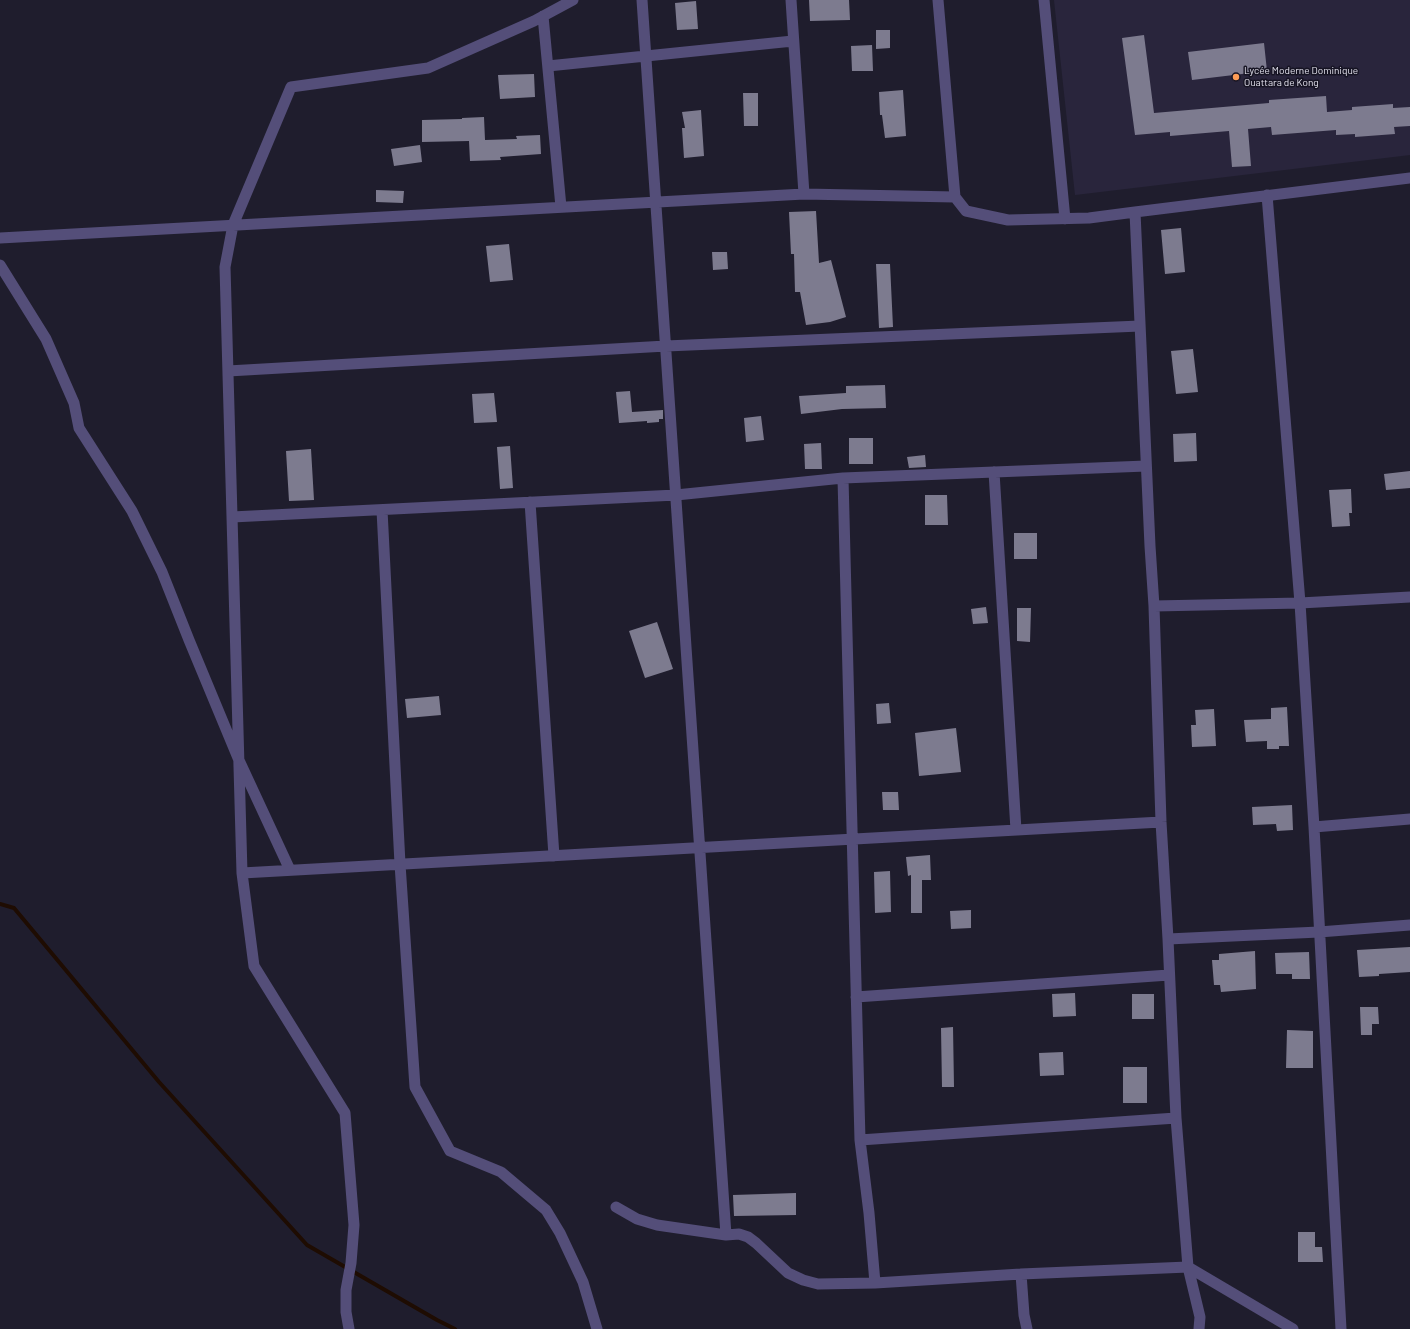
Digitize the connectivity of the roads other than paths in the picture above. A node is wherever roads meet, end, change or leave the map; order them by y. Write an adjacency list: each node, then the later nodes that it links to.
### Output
1 (573, 0): 6 (street)
2 (642, 0): 8 (street)
3 (791, 0): 7 (street)
4 (938, 0): 13 (street)
5 (1044, 0): 17 (street)
6 (543, 16): 9 (street); 18 (street)
7 (793, 41): 8 (street); 11 (street)
8 (646, 57): 9 (street); 14 (street)
9 (548, 66): 15 (street)
10 (1410, 178): 12 (street)
11 (804, 194): 13 (street); 14 (street)
12 (1267, 195): 16 (street); 32 (street)
13 (955, 197): 17 (street)
14 (656, 202): 15 (street); 22 (street)
15 (561, 207): 18 (street)
16 (1134, 212): 17 (street); 21 (street)
17 (1065, 219)
18 (233, 225): 19 (street); 23 (street)
19 (0, 238)
20 (0, 265): 34 (street)
21 (1140, 326): 22 (street); 24 (street)
22 (666, 346): 23 (street); 27 (street)
23 (228, 371): 30 (street)
24 (1146, 466): 25 (street); 33 (street)
25 (994, 472): 26 (street); 38 (street)
26 (844, 478): 27 (street); 39 (street)
27 (676, 495): 28 (street); 40 (street)
28 (530, 502): 29 (street); 41 (street)
29 (382, 510): 30 (street); 42 (street)
30 (232, 517): 34 (street)
31 (1410, 597): 32 (street)
32 (1300, 603): 33 (street); 37 (street)
33 (1154, 606): 36 (street)
34 (238, 758): 43 (street); 44 (street)
35 (1410, 819): 37 (street)
36 (1161, 822): 38 (street); 47 (street)
37 (1314, 827): 46 (street)
38 (1016, 830): 39 (street)
39 (852, 840): 40 (street); 49 (street)
40 (700, 848): 41 (street); 53 (street)
41 (554, 856): 42 (street)
42 (400, 864): 43 (street); 58 (street)
43 (290, 870): 44 (street)
44 (242, 873): 57 (street)
45 (1410, 925): 46 (street)
46 (1319, 932): 47 (street); 62 (street)
47 (1168, 939): 48 (street)
48 (1170, 975): 49 (street); 50 (street)
49 (856, 997): 51 (street)
50 (1176, 1118): 51 (street); 54 (street)
51 (860, 1140): 56 (street)
52 (616, 1207): 53 (street)
53 (726, 1236): 56 (street)
54 (1188, 1267): 55 (street); 60 (street); 61 (street)
55 (1021, 1274): 56 (street); 59 (street)
56 (875, 1282)
57 (349, 1329)
58 (597, 1329)
59 (1027, 1329)
60 (1199, 1329)
61 (1293, 1329)
62 (1340, 1329)

